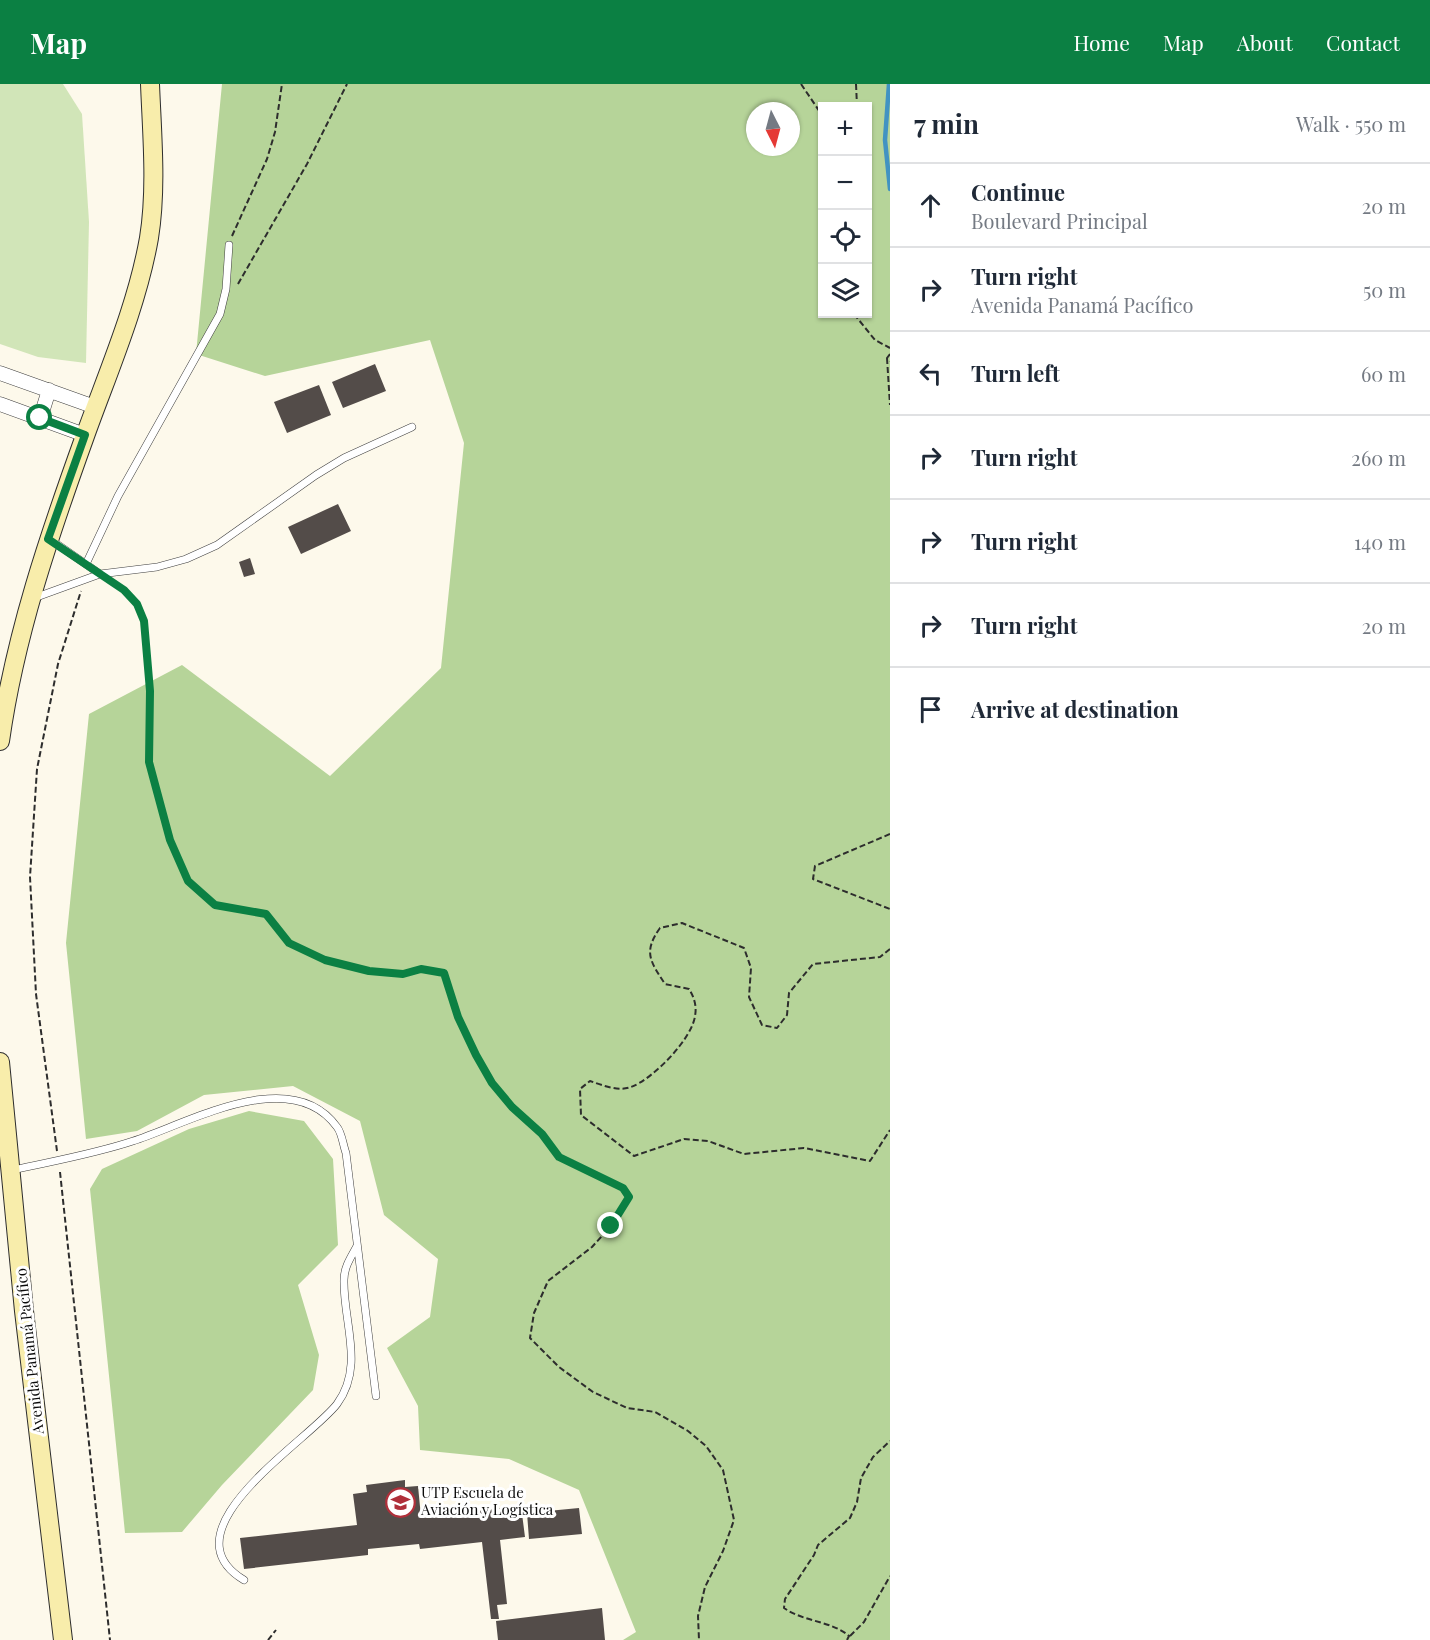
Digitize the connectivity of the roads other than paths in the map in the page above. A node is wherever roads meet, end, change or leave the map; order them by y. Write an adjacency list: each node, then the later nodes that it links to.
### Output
1 (150, 84): 6 (main road)
2 (229, 245): 11 (lane)
3 (0, 373): 4 (street)
4 (49, 390): 6 (street); 7 (street)
5 (0, 404): 7 (street)
6 (95, 406): 9 (main road)
7 (40, 418): 9 (street)
8 (412, 427): 12 (lane)
9 (85, 435): 10 (main road)
10 (48, 539): 11 (lane); 13 (main road)
11 (86, 564): 12 (lane)
12 (100, 574): 13 (lane)
13 (30, 599): 14 (main road)
14 (0, 741)
15 (0, 1062): 16 (main road, Avenida Panamá Pacífico)
16 (5, 1171): 17 (lane); 20 (main road, Avenida Panamá Pacífico)
17 (357, 1246): 18 (lane); 19 (lane)
18 (376, 1396)
19 (244, 1580)
20 (63, 1640)

